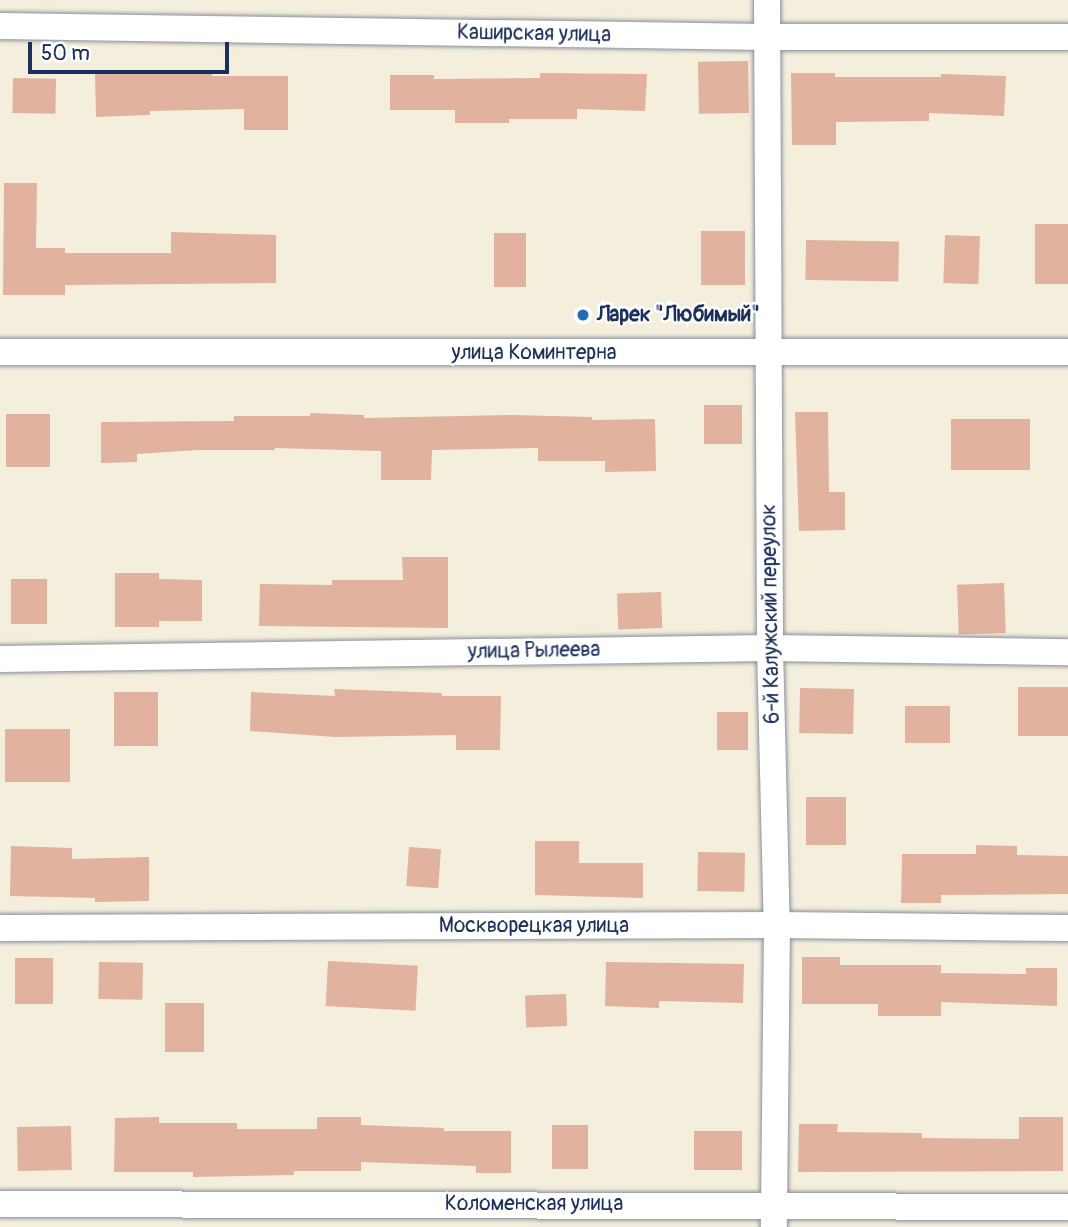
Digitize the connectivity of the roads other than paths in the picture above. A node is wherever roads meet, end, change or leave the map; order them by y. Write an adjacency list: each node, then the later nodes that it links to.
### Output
1 (766, 0): 3 (street, 6-й Калужский переулок)
2 (0, 26): 3 (street, Каширская улица)
3 (766, 37): 4 (street, Каширская улица); 7 (street, 6-й Калужский переулок)
4 (1068, 37)
5 (0, 352): 7 (street, улица Коминтерна)
6 (1068, 352): 7 (street, улица Коминтерна)
7 (769, 353): 8 (street, 6-й Калужский переулок)
8 (770, 648): 9 (street, улица Рылеева); 10 (street, улица Рылеева); 11 (street, 6-й Калужский переулок)
9 (1068, 652)
10 (0, 659)
11 (777, 925): 12 (street, Москворецкая улица); 13 (street, Москворецкая улица); 16 (street, 6-й Калужский переулок)
12 (0, 928)
13 (1068, 928)
14 (0, 1204): 16 (street, Коломенская улица)
15 (1068, 1207): 16 (street, Коломенская улица)
16 (774, 1216)

